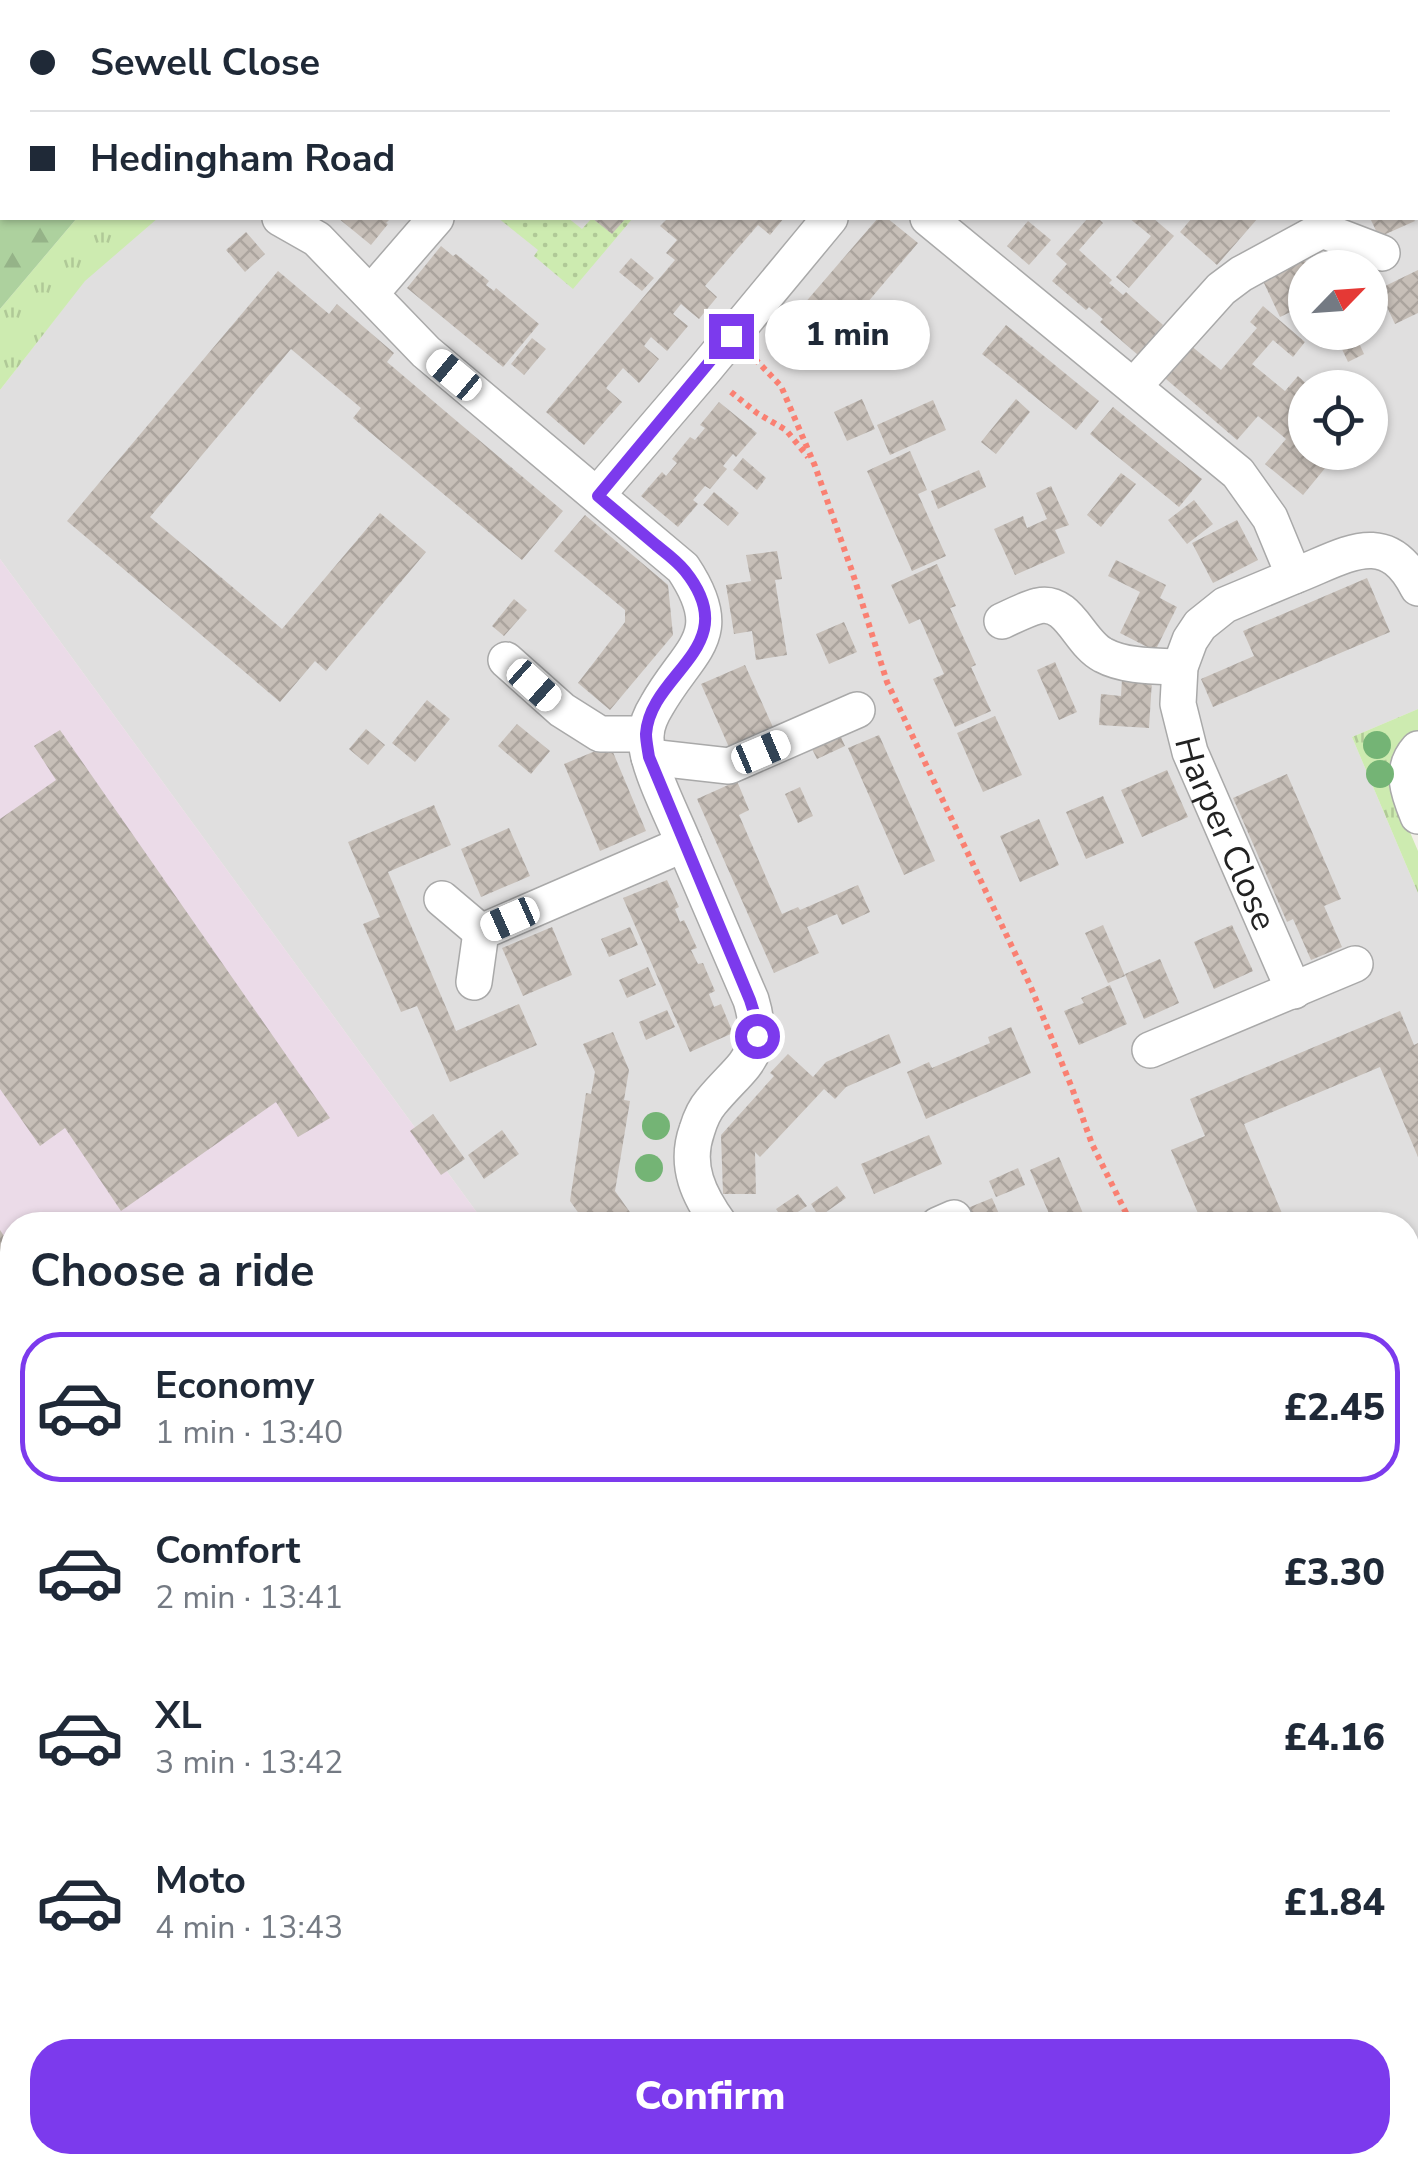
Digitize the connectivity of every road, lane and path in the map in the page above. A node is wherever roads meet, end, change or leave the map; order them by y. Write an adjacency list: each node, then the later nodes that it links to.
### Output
1 (283, 220): 7 (street)
2 (434, 220): 7 (street)
3 (828, 220): 8 (street)
4 (930, 220): 10 (street)
5 (1322, 224): 6 (street); 10 (street)
6 (1376, 250)
7 (371, 293): 12 (street)
8 (731, 336): 9 (street); 11 (path)
9 (705, 369): 11 (path); 12 (street)
10 (1134, 386): 13 (street)
11 (815, 466): 30 (path)
12 (598, 496): 19 (street)
13 (1294, 576): 14 (street, Harper Close); 17 (street, Harper Close)
14 (1418, 588)
15 (1002, 621): 17 (street)
16 (506, 660): 19 (street)
17 (1180, 667): 27 (street, Harper Close)
18 (858, 710): 19 (street)
19 (647, 746): 22 (street)
20 (1418, 750): 21 (street)
21 (1418, 816)
22 (684, 844): 24 (street); 29 (street)
23 (442, 899): 24 (street)
24 (496, 926): 26 (street)
25 (1355, 964): 27 (street)
26 (474, 982)
27 (1294, 991): 28 (street)
28 (1150, 1050)
29 (711, 1212)
30 (1126, 1212)

